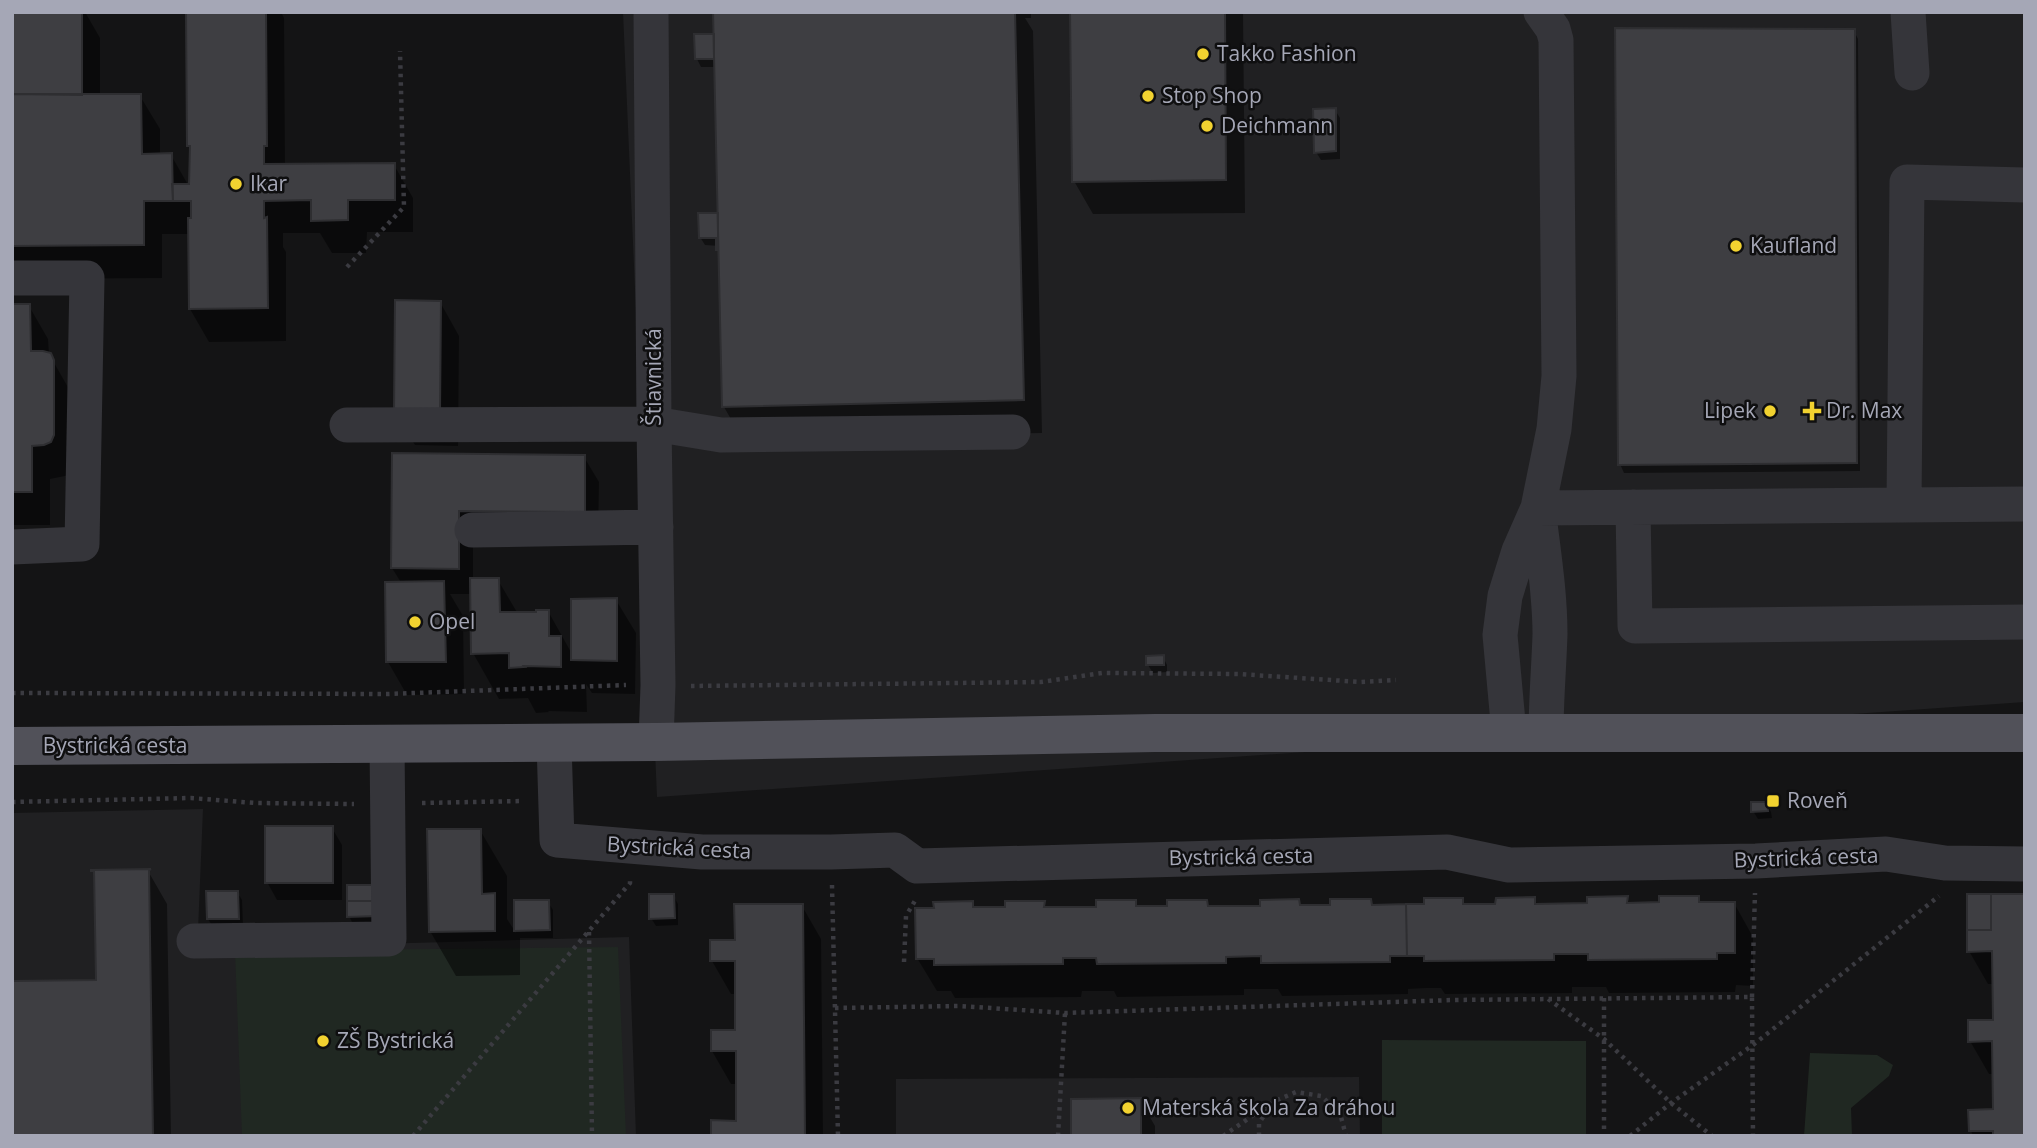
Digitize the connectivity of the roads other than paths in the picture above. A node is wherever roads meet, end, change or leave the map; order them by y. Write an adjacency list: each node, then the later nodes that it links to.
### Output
1 (651, 12): 8 (street, Štiavnická)
2 (1541, 12): 13 (street)
3 (1908, 12): 4 (street)
4 (1912, 73)
5 (2025, 185): 11 (street)
6 (12, 278): 16 (street)
7 (347, 425): 8 (street)
8 (654, 425): 9 (street); 14 (street, Štiavnická)
9 (1013, 432)
10 (2025, 504): 11 (street)
11 (1904, 505): 12 (street)
12 (1633, 507): 13 (street); 17 (street)
13 (1538, 508): 18 (street); 19 (street)
14 (656, 527): 15 (street); 21 (street, Štiavnická)
15 (472, 530)
16 (12, 547)
17 (2025, 622)
18 (1509, 733): 19 (main road, Bystrická cesta); 21 (main road, Bystrická cesta)
19 (1546, 733): 20 (main road, Bystrická cesta)
20 (2025, 733)
21 (656, 742): 22 (main road, Bystrická cesta)
22 (554, 743): 23 (main road, Bystrická cesta); 25 (street, Bystrická cesta)
23 (387, 744): 24 (main road, Bystrická cesta); 26 (street)
24 (12, 746)
25 (2025, 864)
26 (194, 941)

